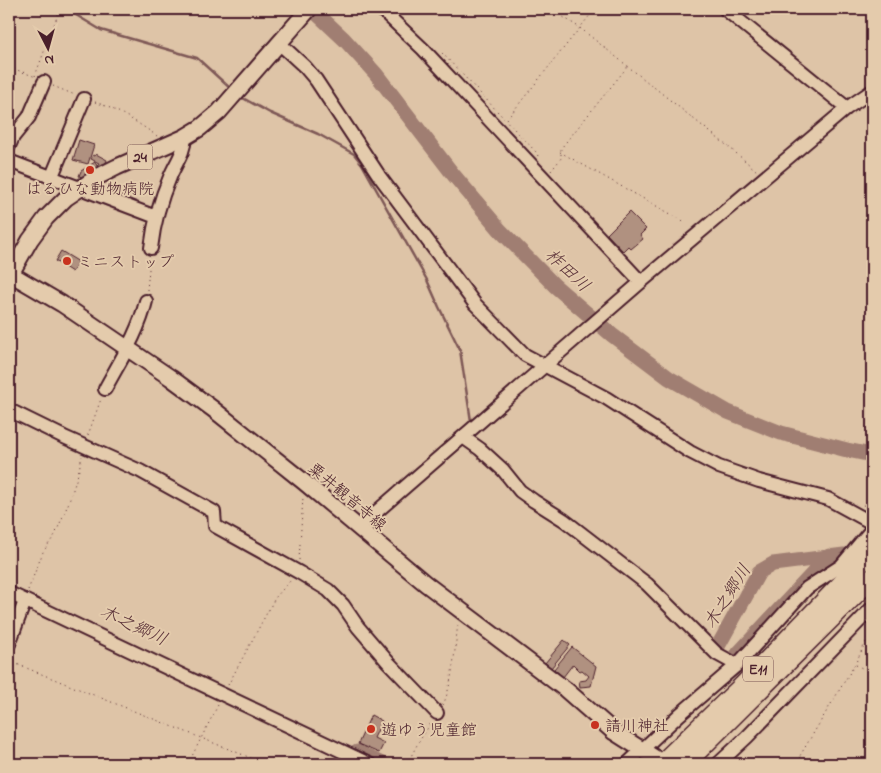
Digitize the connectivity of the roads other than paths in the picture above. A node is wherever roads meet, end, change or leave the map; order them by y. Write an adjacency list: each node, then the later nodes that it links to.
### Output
1 (309, 9): 4 (main road, 24)
2 (381, 9): 17 (street)
3 (725, 9): 8 (street)
4 (279, 43): 9 (main road, 24); 20 (street)
5 (39, 79): 10 (street)
6 (872, 91): 8 (street)
7 (84, 99): 12 (street)
8 (847, 108): 17 (street)
9 (185, 137): 13 (main road, 24); 14 (street)
10 (9, 146)
11 (9, 161): 12 (street)
12 (52, 176): 13 (street)
13 (81, 188): 14 (street); 16 (main road, 24)
14 (156, 217): 15 (street)
15 (151, 248)
16 (9, 275): 19 (main road, 粟井観音寺線)
17 (641, 282): 20 (street)
18 (146, 301): 19 (street)
19 (128, 348): 21 (street); 25 (main road, 粟井観音寺線)
20 (545, 366): 23 (street); 24 (street)
21 (105, 389)
22 (9, 410): 34 (street)
23 (463, 437): 25 (street); 33 (street)
24 (872, 523)
25 (359, 527): 35 (main road, 粟井観音寺線)
26 (872, 529): 33 (street)
27 (872, 552): 36 (highway, E11)
28 (872, 578): 39 (highway, E11)
29 (9, 593): 30 (street)
30 (25, 601): 32 (street); 37 (street)
31 (872, 608): 40 (street)
32 (9, 644)
33 (737, 665): 35 (street)
34 (437, 712)
35 (641, 750): 36 (main road, 粟井観音寺線); 38 (street)
36 (658, 761)
37 (369, 764)
38 (627, 764)
39 (685, 764)
40 (718, 764)

